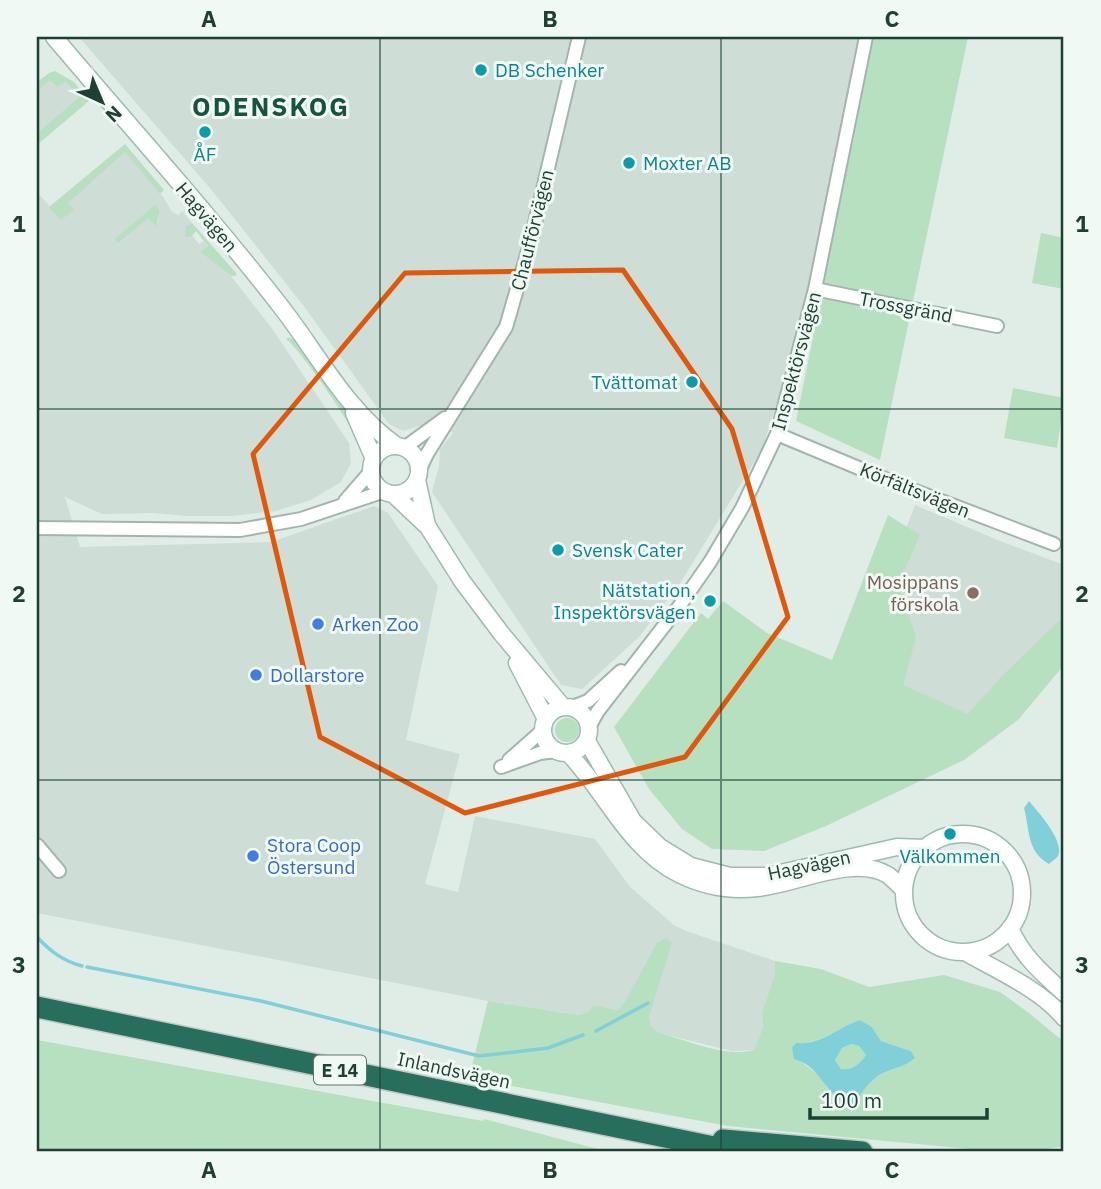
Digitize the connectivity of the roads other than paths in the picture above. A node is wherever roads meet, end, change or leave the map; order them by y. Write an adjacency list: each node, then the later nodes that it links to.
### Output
1 (54, 37): 6 (street, Hagvägen)
2 (579, 37): 7 (street, Chaufförvägen)
3 (866, 37): 4 (street, Inspektörsvägen)
4 (815, 289): 5 (street, Trossgränd); 8 (street, Inspektörsvägen)
5 (997, 326)
6 (351, 405): 9 (street, Hagvägen); 10 (street, Hagvägen)
7 (454, 411): 9 (street, Chaufförvägen); 11 (street, Chaufförvägen)
8 (777, 434): 16 (street, Körfältsvägen); 18 (street, Inspektörsvägen)
9 (400, 447): 10 (street); 11 (street)
10 (372, 465): 12 (street); 13 (street)
11 (418, 475): 12 (street); 14 (street)
12 (389, 493): 13 (street); 14 (street)
13 (343, 503): 15 (street)
14 (428, 527): 17 (street)
15 (37, 528)
16 (1054, 544)
17 (501, 633): 19 (street); 20 (street)
18 (642, 652): 19 (street, Inspektörsvägen); 21 (street, Inspektörsvägen)
19 (568, 707): 20 (street); 21 (street)
20 (544, 724): 22 (street); 22 (street)
21 (588, 734): 22 (street); 24 (street, Hagvägen)
22 (562, 752): 26 (street, Hagvägen)
23 (37, 845): 25 (street)
24 (925, 848): 26 (street); 27 (street)
25 (59, 871)
26 (904, 890): 28 (street)
27 (1010, 928): 28 (street); 29 (street)
28 (965, 952): 32 (street)
29 (1064, 993)
30 (37, 1007): 33 (highway, Inlandsvägen / E 14)
31 (37, 1017): 33 (highway, Inlandsvägen / E 14)
32 (1064, 1018)
33 (634, 1136): 34 (highway); 35 (highway, Inlandsvägen / E 14); 36 (highway, Inlandsvägen / E 14); 37 (highway)
34 (669, 1152)
35 (688, 1152)
36 (738, 1152)
37 (862, 1152)

